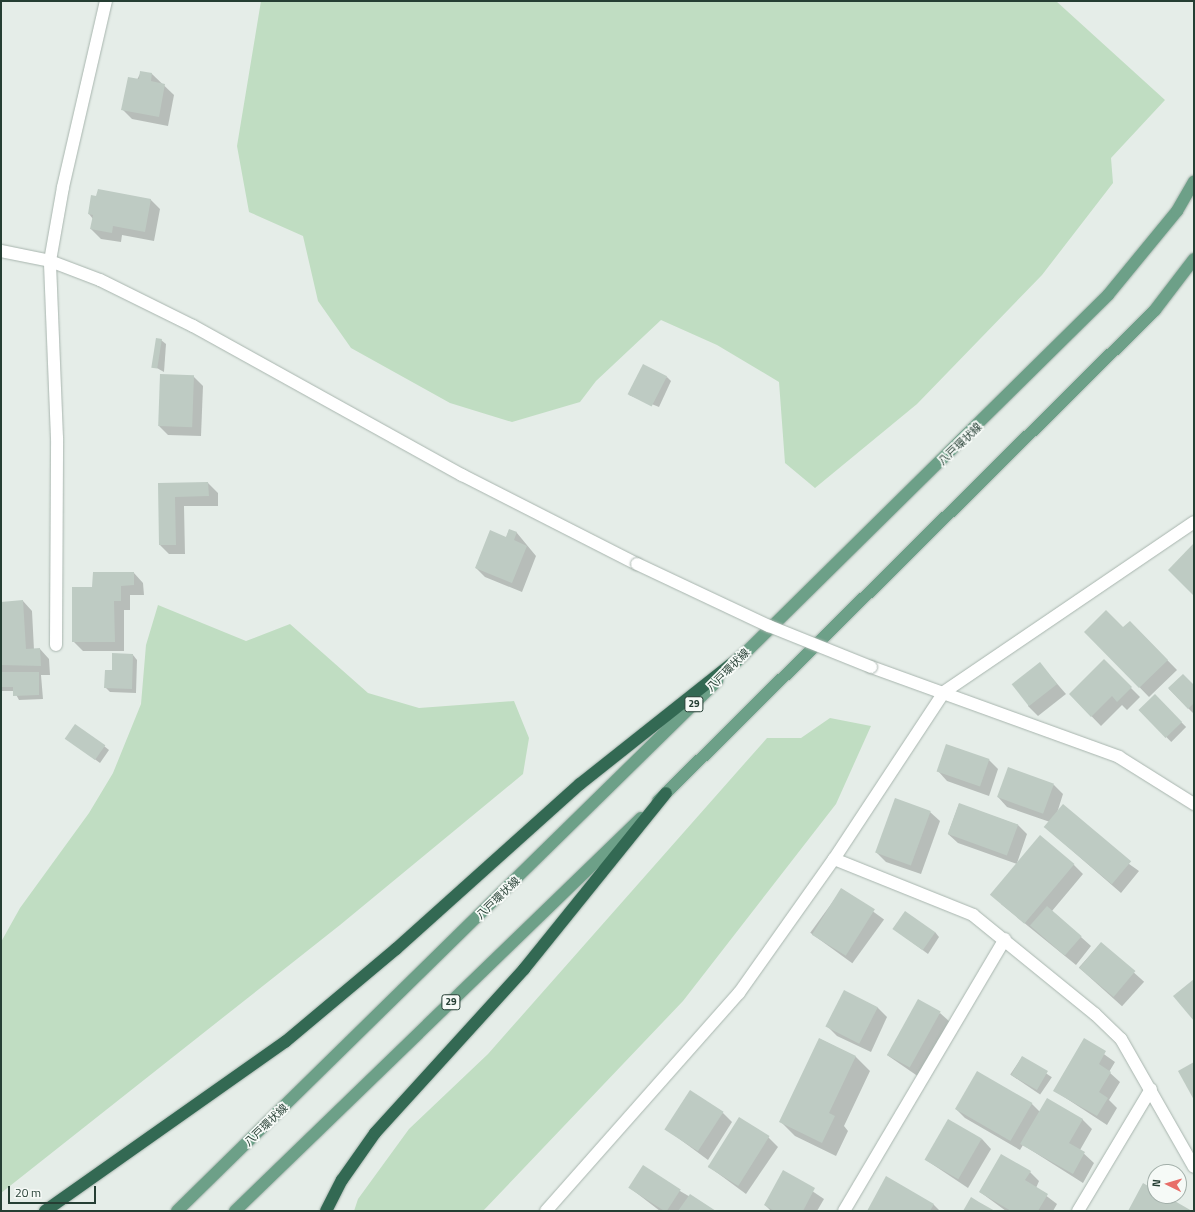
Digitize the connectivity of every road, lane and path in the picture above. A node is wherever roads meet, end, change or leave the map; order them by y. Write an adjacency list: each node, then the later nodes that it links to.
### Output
1 (106, 1): 5 (street)
2 (1194, 182): 8 (main road, 八戸環状線 / 29)
3 (1, 251): 5 (street)
4 (1194, 258): 10 (main road, 29)
5 (50, 261): 7 (street); 9 (street, bridge)
6 (1194, 522): 9 (street)
7 (56, 645)
8 (743, 655): 16 (highway); 17 (main road, 八戸環状線 / 29)
9 (944, 692): 11 (street); 12 (street)
10 (666, 793): 18 (main road, 29); 19 (highway)
11 (1194, 804)
12 (834, 859): 13 (street); 20 (street)
13 (1005, 939): 14 (street); 21 (street)
14 (1151, 1089): 15 (street); 22 (street)
15 (1194, 1167)
16 (45, 1211)
17 (177, 1211)
18 (235, 1211)
19 (326, 1211)
20 (546, 1211)
21 (844, 1211)
22 (1078, 1211)

